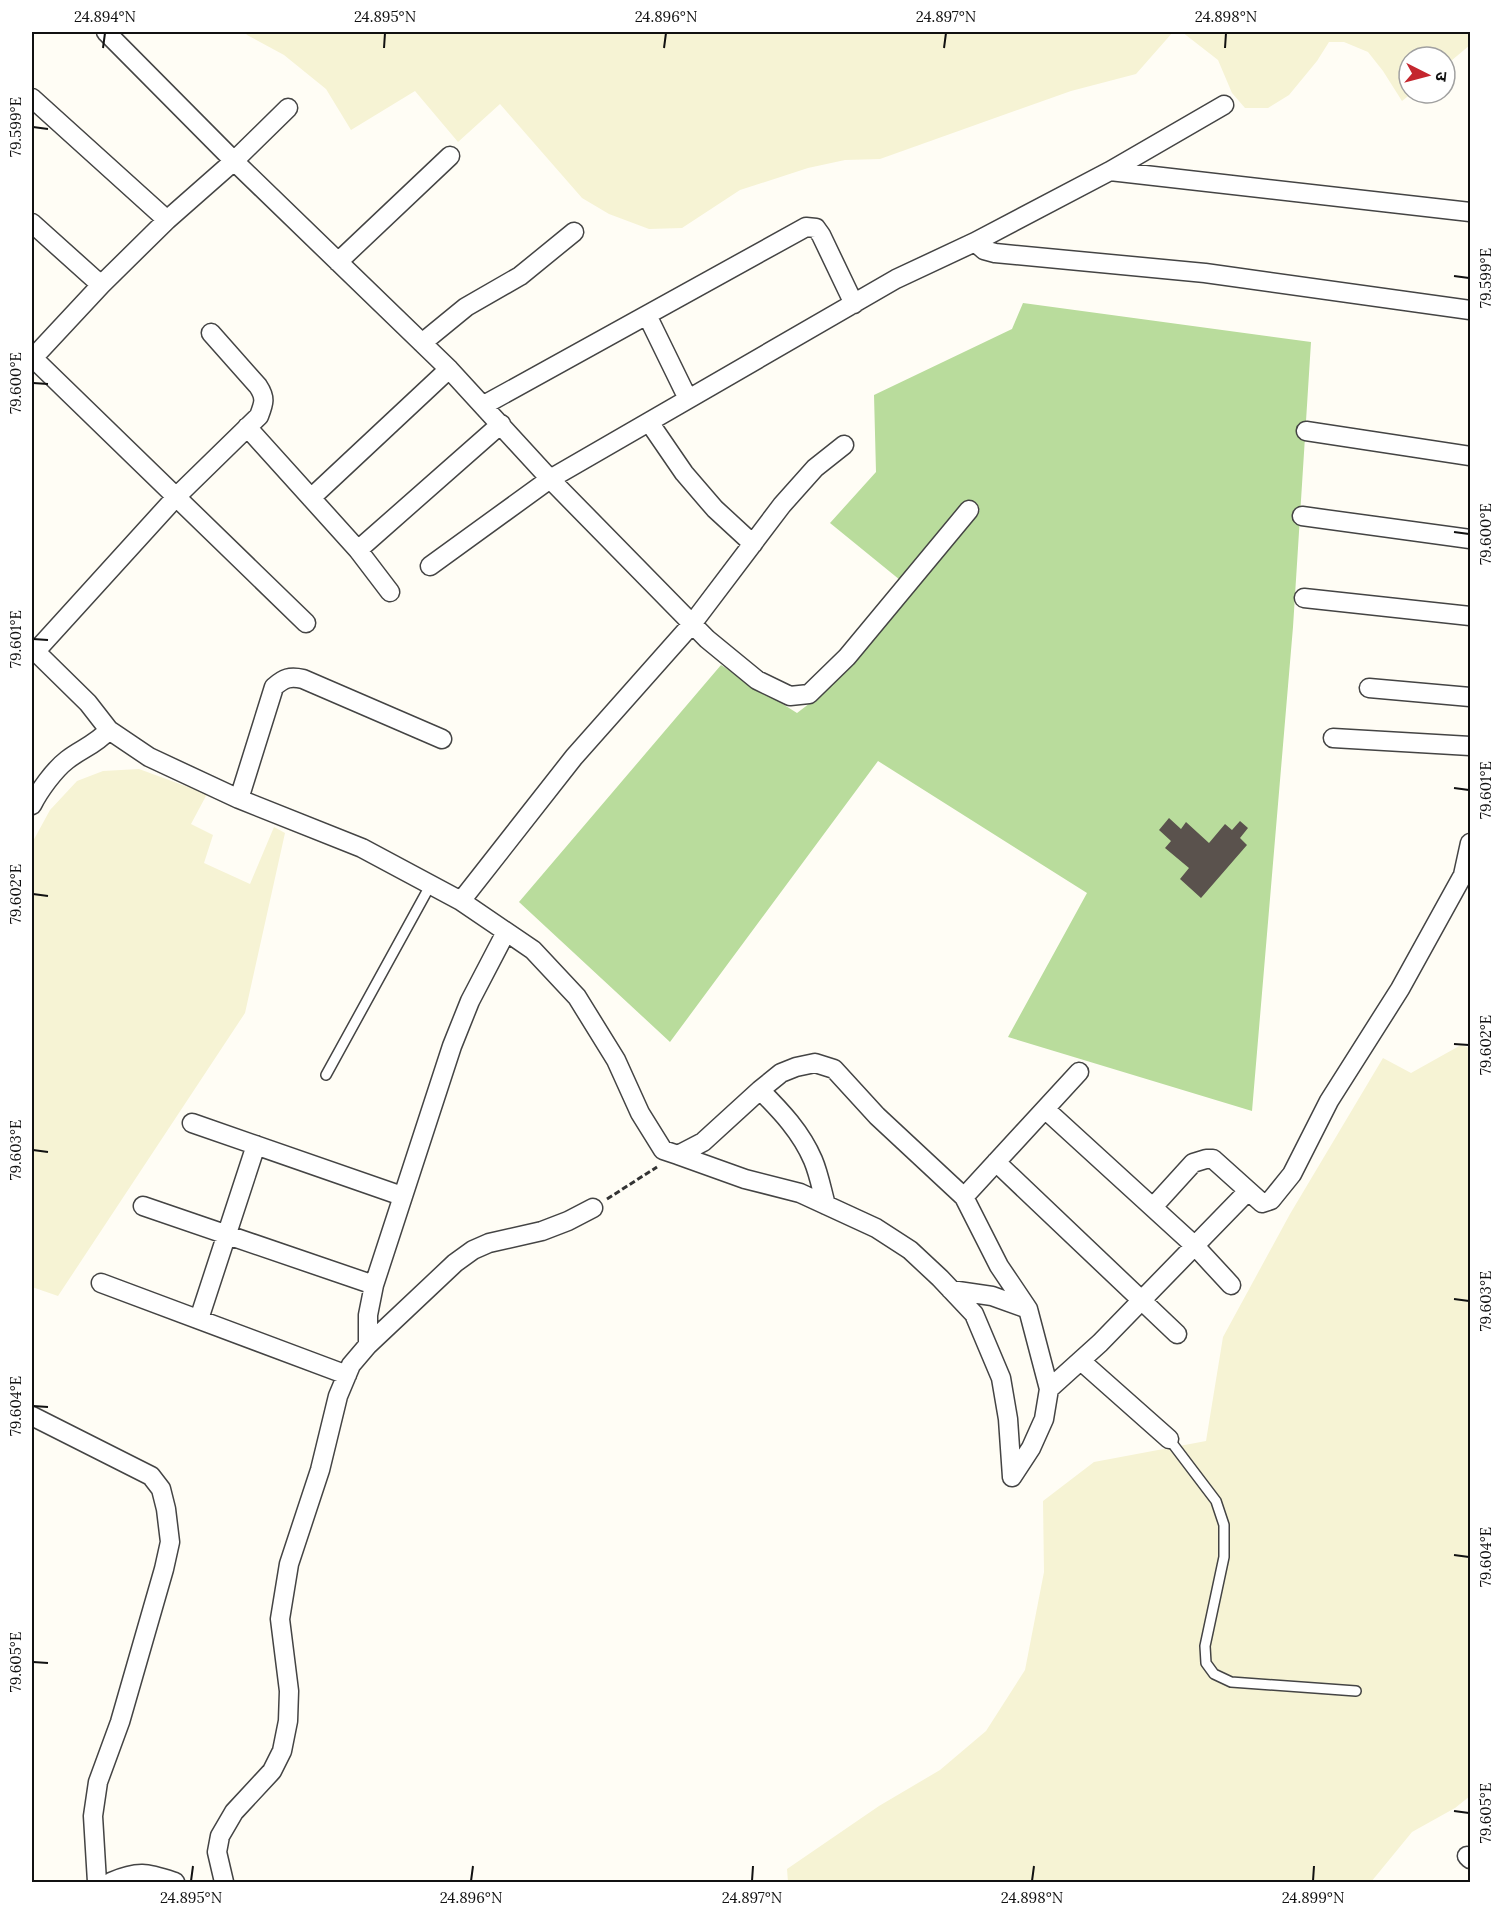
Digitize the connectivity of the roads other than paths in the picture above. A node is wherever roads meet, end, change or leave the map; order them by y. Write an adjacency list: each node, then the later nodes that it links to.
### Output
1 (106, 32): 6 (street)
2 (32, 98): 9 (street)
3 (1224, 105): 7 (street)
4 (288, 108): 6 (street)
5 (450, 156): 13 (street)
6 (234, 161): 9 (street); 13 (street)
7 (1110, 171): 8 (street); 12 (street)
8 (1470, 212)
9 (166, 220): 14 (street)
10 (32, 223): 14 (street)
11 (574, 232): 19 (street)
12 (975, 242): 15 (street); 16 (street)
13 (338, 262): 19 (street)
14 (101, 285): 20 (street)
15 (854, 304): 17 (street); 22 (street)
16 (1470, 310)
17 (647, 315): 22 (street); 23 (street)
18 (211, 333): 26 (street)
19 (422, 343): 21 (street)
20 (32, 358): 31 (street)
21 (449, 369): 23 (street); 32 (street)
22 (688, 399): 24 (street)
23 (484, 405): 25 (street)
24 (649, 422): 30 (street); 36 (street)
25 (501, 424): 30 (street); 37 (street)
26 (247, 427): 31 (street); 32 (street)
27 (1306, 432): 29 (street)
28 (844, 445): 36 (street)
29 (1470, 456)
30 (550, 478): 38 (street); 43 (street)
31 (176, 497): 42 (street); 44 (street)
32 (311, 498): 37 (street)
33 (969, 510): 43 (street)
34 (1302, 516): 35 (street)
35 (1470, 539)
36 (753, 544): 43 (street)
37 (358, 550): 39 (street)
38 (430, 566)
39 (390, 592)
40 (1304, 598): 41 (street)
41 (1470, 616)
42 (306, 623)
43 (692, 624): 55 (street)
44 (34, 650): 47 (street)
45 (1369, 688): 46 (street)
46 (1470, 697)
47 (110, 730): 51 (street); 52 (street)
48 (1333, 738): 50 (street)
49 (442, 739): 51 (street)
50 (1470, 746)
51 (238, 799): 54 (street)
52 (32, 805)
53 (1470, 843): 65 (street)
54 (431, 885): 55 (street); 58 (lane)
55 (460, 901): 56 (street)
56 (506, 932): 63 (street); 66 (street)
57 (1079, 1072): 60 (street)
58 (326, 1075)
59 (760, 1090): 63 (street); 67 (street); 68 (street)
60 (1045, 1109): 64 (street); 70 (street)
61 (192, 1123): 62 (street)
62 (256, 1145): 66 (street); 72 (street)
63 (678, 1155): 68 (street)
64 (996, 1162): 67 (street); 78 (street)
65 (1248, 1191): 70 (street); 73 (street)
66 (402, 1196): 75 (street)
67 (964, 1197): 79 (street)
68 (826, 1205): 77 (street)
69 (143, 1206): 72 (street)
70 (1153, 1207): 73 (street)
71 (593, 1208): 82 (street)
72 (226, 1236): 75 (street); 80 (street)
73 (1195, 1246): 76 (street); 78 (street)
74 (101, 1283): 80 (street)
75 (374, 1285): 82 (street)
76 (1231, 1285)
77 (951, 1290): 79 (street); 85 (street)
78 (1141, 1302): 81 (street); 83 (street)
79 (1028, 1309): 85 (street)
80 (199, 1319): 84 (street)
81 (1177, 1334)
82 (368, 1345): 84 (street)
83 (1082, 1361): 85 (street); 87 (street)
84 (347, 1375): 92 (street)
85 (1049, 1389)
86 (32, 1416): 89 (street)
87 (1169, 1439): 88 (lane)
88 (1356, 1691)
89 (97, 1882)
90 (111, 1882): 91 (street)
91 (175, 1882)
92 (224, 1882)

